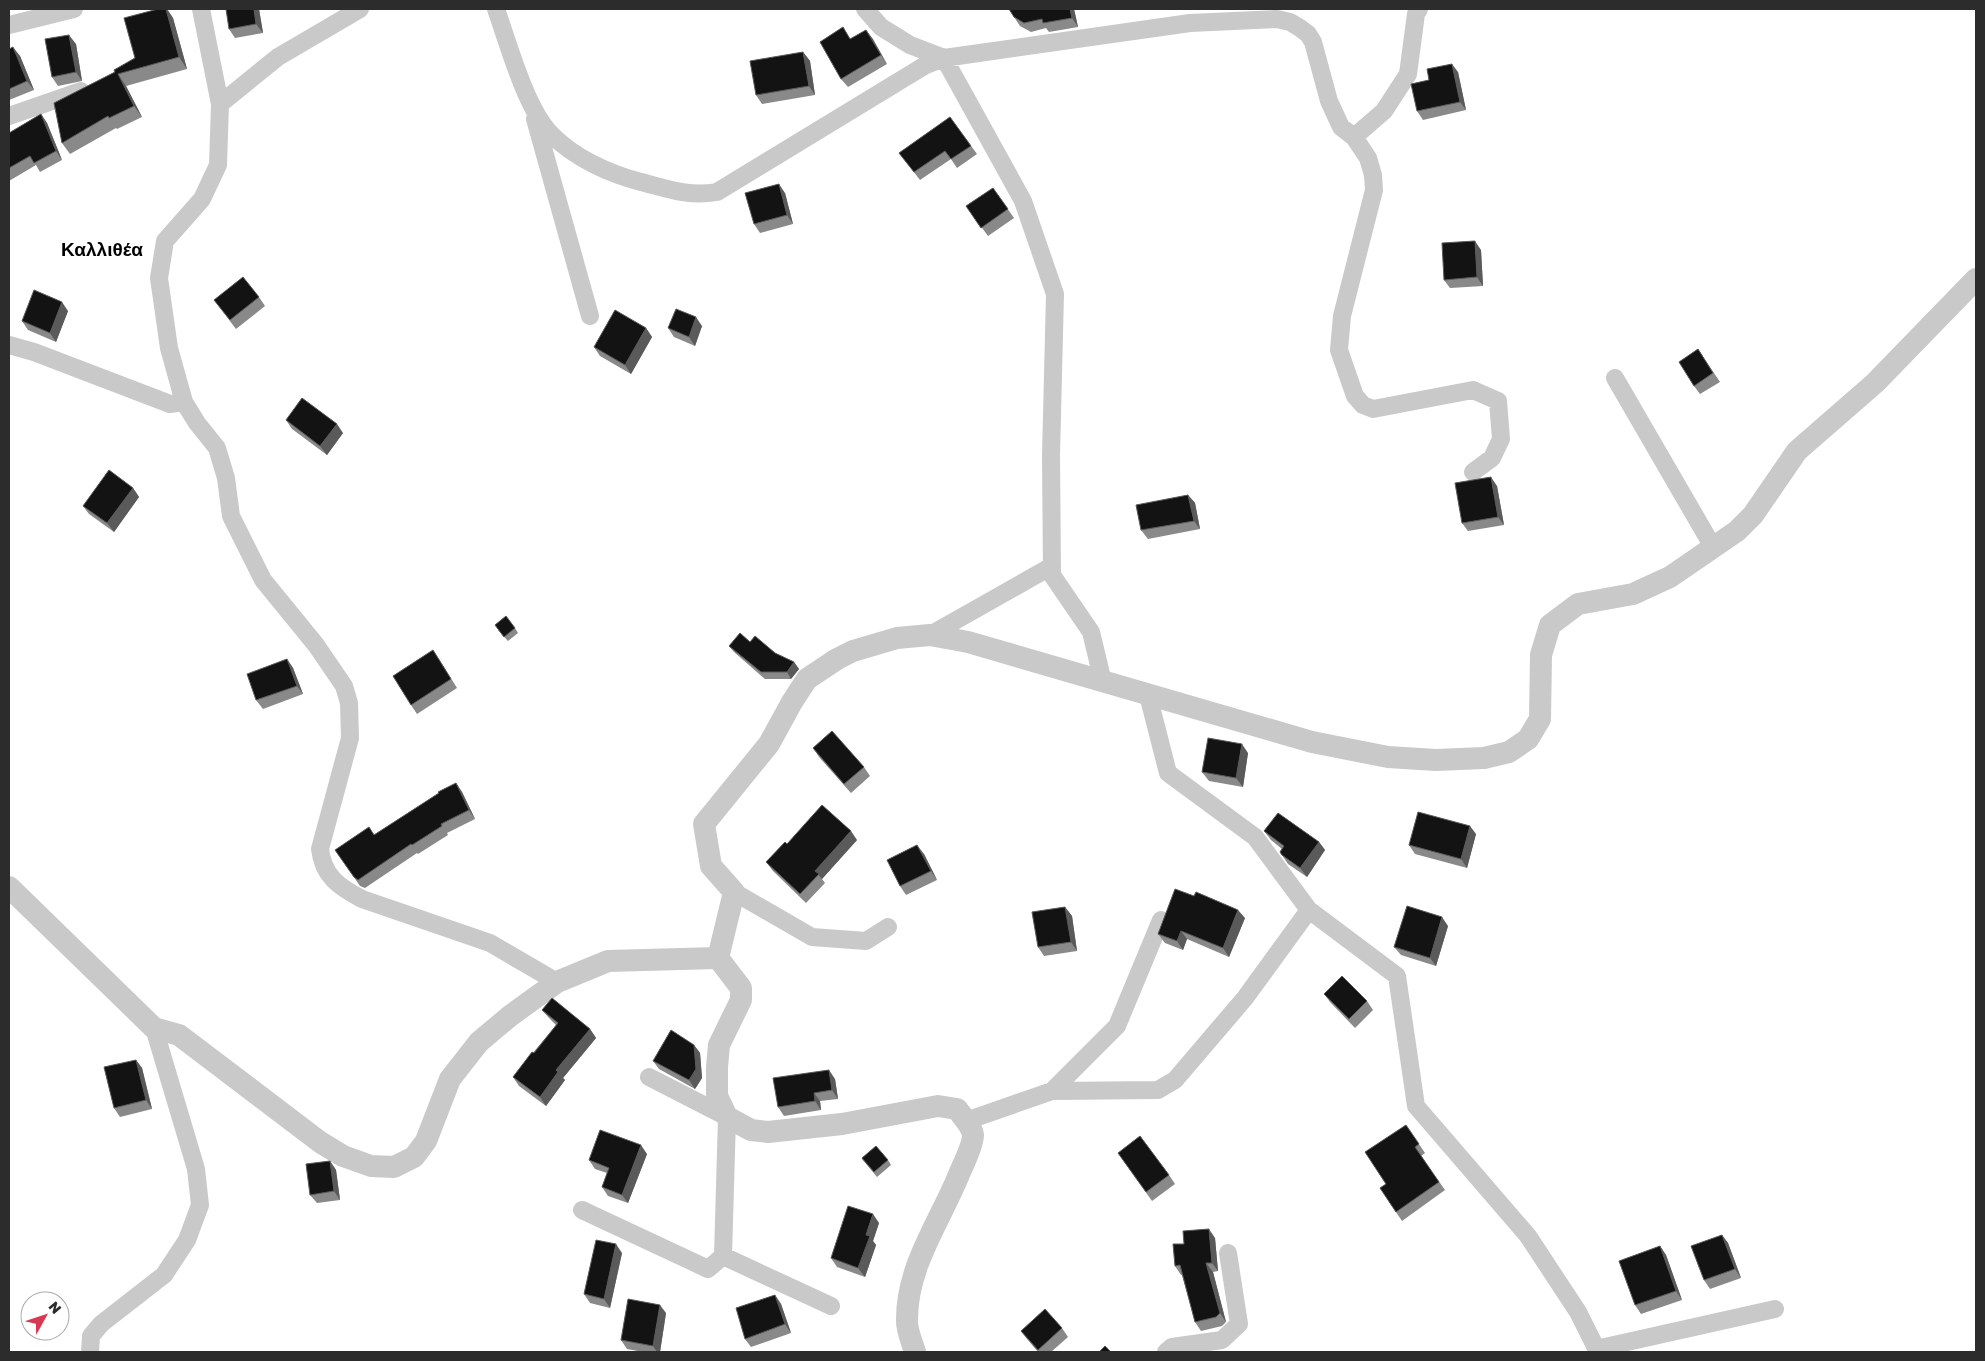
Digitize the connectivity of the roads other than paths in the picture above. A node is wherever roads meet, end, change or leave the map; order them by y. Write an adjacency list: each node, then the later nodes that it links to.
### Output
1 (74, 9): 7 (street)
2 (201, 9): 10 (street)
3 (360, 9): 10 (street)
4 (496, 9): 11 (street)
5 (865, 9): 8 (street)
6 (1419, 9): 13 (street)
7 (9, 25)
8 (944, 58): 11 (street); 13 (street); 21 (street)
9 (81, 91): 12 (street)
10 (220, 104): 18 (street)
11 (531, 105): 15 (street)
12 (9, 116)
13 (1354, 137): 19 (street)
14 (1976, 279): 20 (street)
15 (590, 316)
16 (9, 345): 18 (street)
17 (1615, 378): 20 (street)
18 (184, 402): 31 (street)
19 (1472, 472)
20 (1713, 547): 24 (street)
21 (1052, 566): 22 (street); 23 (street)
22 (930, 635): 23 (street); 26 (street)
23 (1103, 682): 24 (street)
24 (1148, 695): 27 (street)
25 (9, 887): 32 (street)
26 (734, 892): 29 (street); 30 (street)
27 (1308, 910): 34 (street); 42 (street)
28 (1161, 920): 34 (street)
29 (888, 926)
30 (718, 958): 31 (street); 35 (street)
31 (557, 982): 32 (street)
32 (154, 1028): 43 (street)
33 (649, 1077): 35 (street)
34 (1052, 1090): 36 (street)
35 (727, 1117): 36 (street); 39 (street)
36 (966, 1121): 44 (street)
37 (582, 1210): 39 (street)
38 (1228, 1253): 45 (street)
39 (723, 1256): 40 (street)
40 (831, 1306)
41 (1775, 1309): 42 (street)
42 (1597, 1350)
43 (90, 1352)
44 (915, 1352)
45 (1166, 1352)

